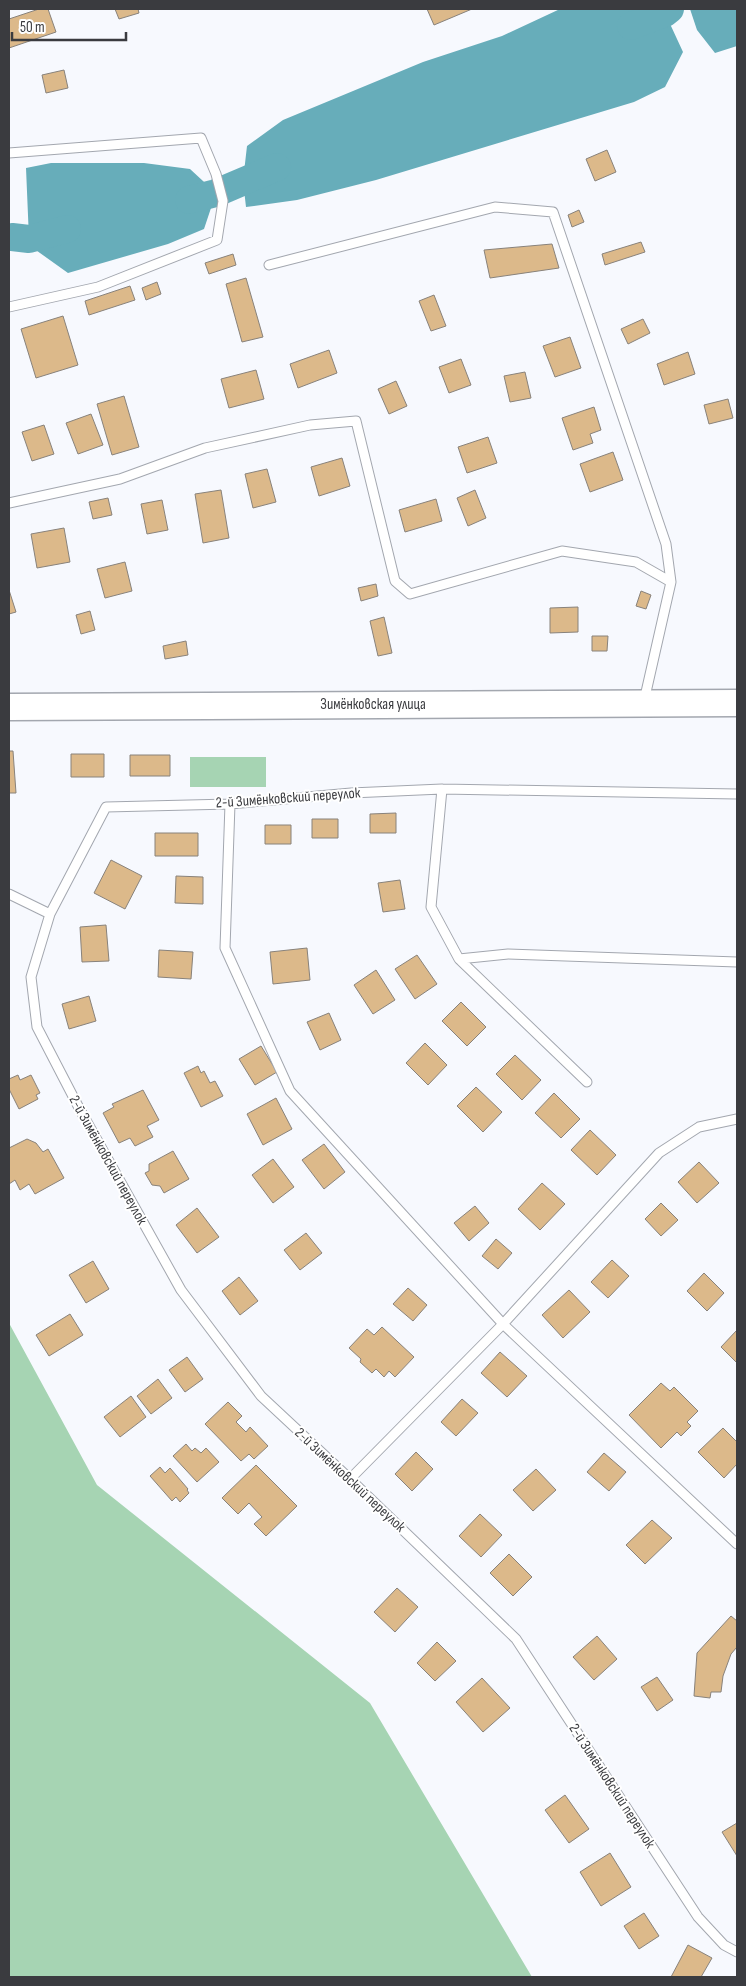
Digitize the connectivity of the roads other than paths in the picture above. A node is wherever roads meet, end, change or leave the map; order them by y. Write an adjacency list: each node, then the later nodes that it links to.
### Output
1 (9, 153): 3 (lane)
2 (269, 265): 5 (lane)
3 (9, 307)
4 (9, 503): 5 (lane)
5 (671, 582): 7 (lane)
6 (737, 703): 7 (main road, Зимёнковская улица)
7 (643, 704): 8 (main road, Зимёнковская улица)
8 (9, 707)
9 (442, 789): 10 (lane, 2-й Зимёнковский переулок); 11 (lane, 2-й Зимёнковский переулок); 14 (lane)
10 (737, 794)
11 (230, 804): 13 (lane, 2-й Зимёнковский переулок); 18 (lane)
12 (9, 894): 13 (lane)
13 (50, 914): 19 (lane, 2-й Зимёнковский переулок)
14 (459, 959): 15 (lane); 16 (lane)
15 (737, 962)
16 (587, 1082)
17 (737, 1118): 18 (lane)
18 (503, 1324): 19 (lane); 20 (lane)
19 (350, 1479): 21 (lane, 2-й Зимёнковский переулок)
20 (737, 1544)
21 (737, 1952)

